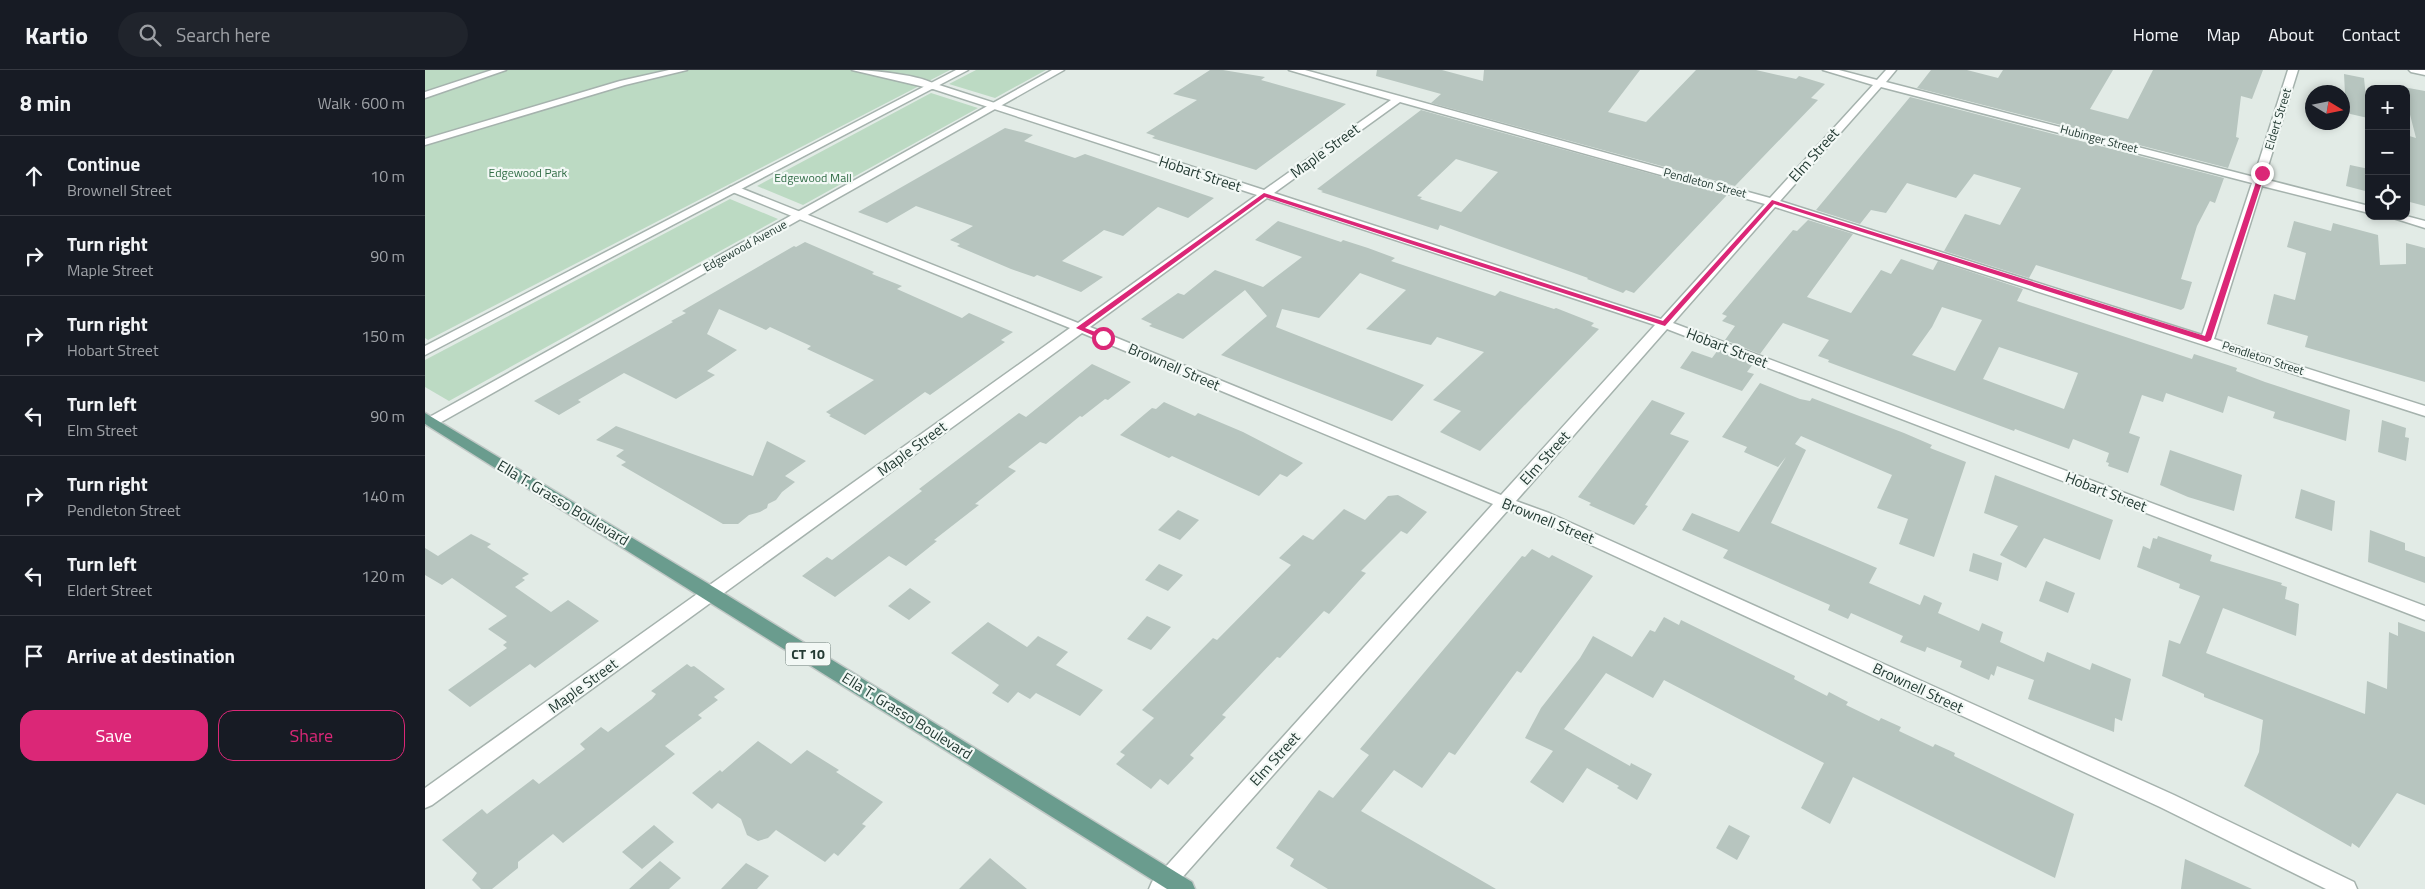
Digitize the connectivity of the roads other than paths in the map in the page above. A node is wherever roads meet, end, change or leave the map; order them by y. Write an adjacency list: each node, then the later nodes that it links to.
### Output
1 (501, 70): 14 (street)
2 (682, 70): 17 (street)
3 (857, 70): 13 (street, Hobart Street)
4 (963, 70): 13 (street)
5 (1059, 70): 16 (street, Edgewood Avenue)
6 (1294, 70): 15 (street, Pendleton Street)
7 (1828, 70): 12 (street, Hubinger Street)
8 (1891, 70): 12 (street, Elm Street)
9 (2293, 70): 18 (street, Eldert Street)
10 (2414, 70): 11 (street)
11 (2425, 72)
12 (1880, 82): 18 (street, Hubinger Street); 21 (street, Elm Street)
13 (933, 86): 16 (street, Hobart Street); 19 (street)
14 (425, 95)
15 (1398, 99): 20 (street, Maple Street); 21 (street, Pendleton Street)
16 (995, 106): 20 (street, Hobart Street); 23 (street, Edgewood Avenue)
17 (425, 142)
18 (2259, 182): 22 (street, Hubinger Street); 28 (street, Eldert Street)
19 (734, 189): 23 (street, Brownell Street); 29 (street)
20 (1264, 195): 26 (street, Hobart Street); 27 (street, Maple Street)
21 (1772, 202): 26 (street, Elm Street); 28 (street, Pendleton Street)
22 (2365, 209)
23 (799, 216): 27 (street, Brownell Street); 31 (street, Edgewood Avenue)
24 (2407, 220): 25 (street)
25 (2425, 225)
26 (1665, 324): 32 (street, Elm Street); 34 (street, Hobart Street)
27 (1080, 328): 32 (street, Brownell Street); 33 (street, Maple Street)
28 (2207, 340): 30 (street, Pendleton Street)
29 (425, 350)
30 (2425, 411)
31 (428, 420): 33 (main road, Ella T. Grasso Boulevard / CT 10)
32 (1505, 503): 36 (street, Elm Street); 37 (street, Brownell Street)
33 (711, 594): 35 (street, Maple Street); 36 (main road, Ella T. Grasso Boulevard / CT 10)
34 (2425, 613)
35 (425, 799)
36 (1170, 886)
37 (2347, 889)

